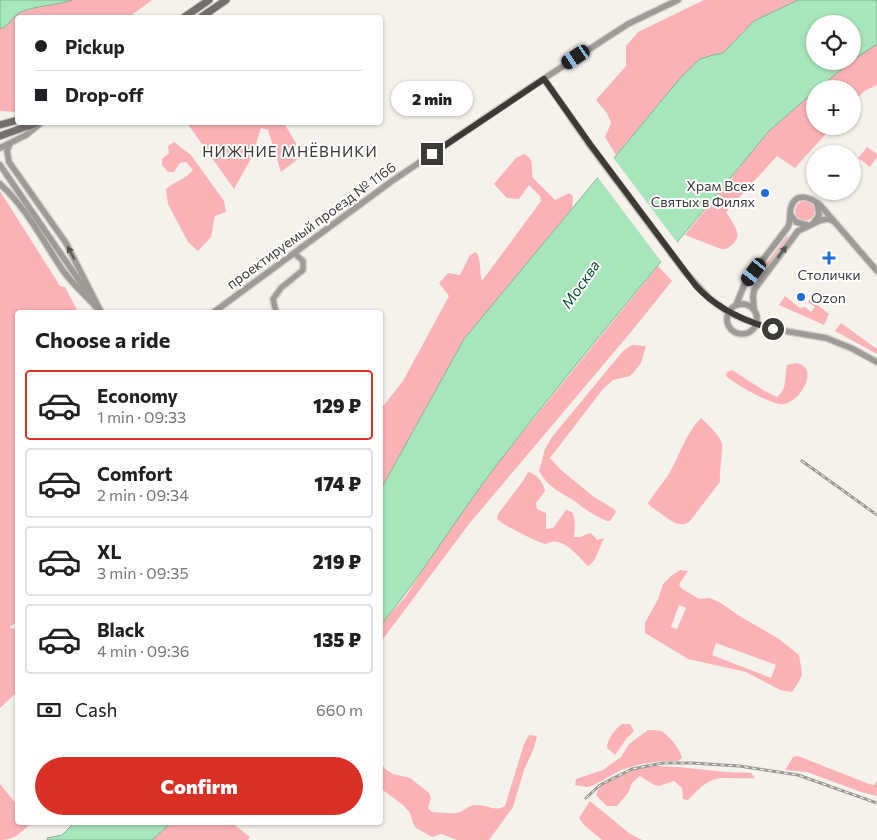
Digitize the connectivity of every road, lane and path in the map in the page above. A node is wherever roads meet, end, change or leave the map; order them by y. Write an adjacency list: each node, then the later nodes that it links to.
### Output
1 (209, 0): 4 (main road)
2 (226, 0): 7 (main road)
3 (678, 0): 8 (street, проектируемый проезд № 1166)
4 (198, 8): 5 (main road); 6 (street)
5 (188, 15)
6 (200, 15)
7 (204, 15)
8 (544, 79): 22 (street, проектируемый проезд № 1166); 31 (street)
9 (15, 121): 10 (main road)
10 (0, 125)
11 (34, 125): 13 (main road)
12 (38, 125): 14 (street)
13 (0, 136)
14 (10, 143): 15 (street); 27 (street, one-way to 14)
15 (0, 148)
16 (0, 165): 28 (street)
17 (0, 184): 26 (street)
18 (815, 201): 19 (street); 20 (street); 21 (street)
19 (791, 214): 21 (street); 24 (street)
20 (835, 222): 21 (street); 23 (street)
21 (810, 224): 25 (street, one-way to 21)
22 (294, 253): 29 (street, проектируемый проезд № 1166); 30 (street)
23 (877, 271)
24 (736, 304): 25 (street); 31 (street)
25 (754, 309): 32 (street)
26 (99, 310)
27 (100, 310)
28 (100, 310)
29 (217, 310)
30 (276, 310)
31 (728, 312): 32 (street); 32 (street)
32 (757, 324): 33 (street)
33 (877, 362)

